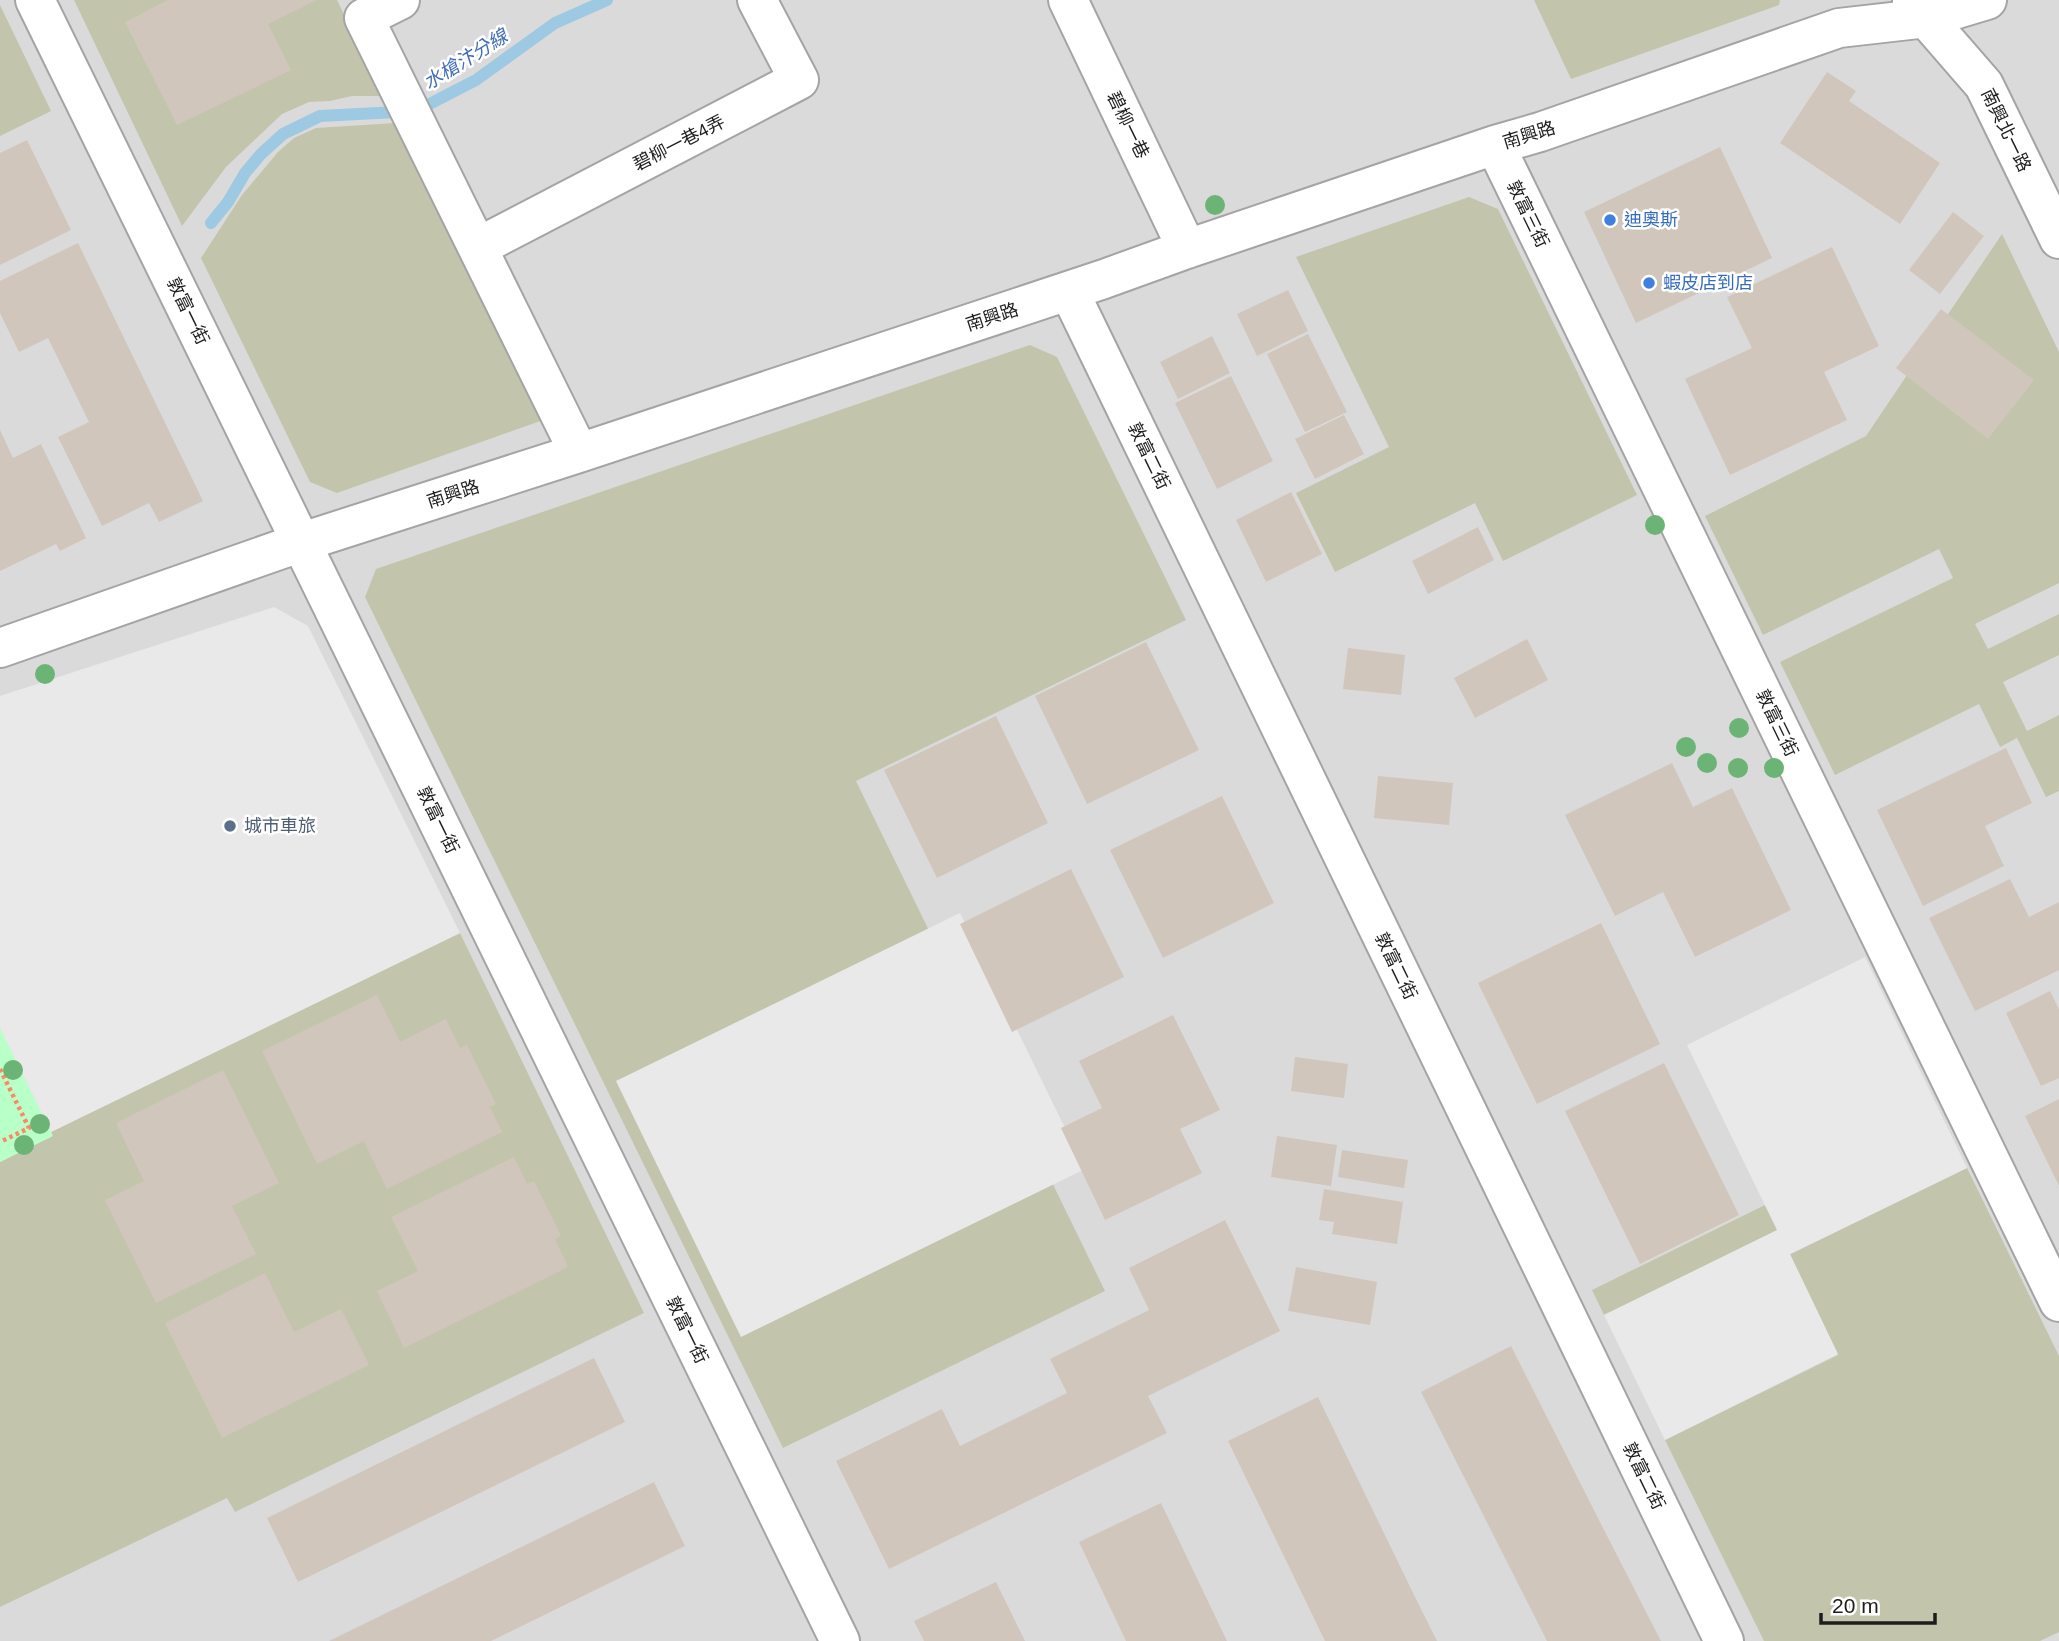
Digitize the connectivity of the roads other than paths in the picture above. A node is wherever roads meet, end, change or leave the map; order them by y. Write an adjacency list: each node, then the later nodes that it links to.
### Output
1 (35, 0): 13 (street, 敦富一街)
2 (400, 0): 9 (street)
3 (757, 0): 9 (street, 碧柳一巷4弄)
4 (1068, 0): 10 (street, 碧柳一巷)
5 (1987, 0): 6 (street, 南興路)
6 (1923, 6): 7 (street, 南興路); 8 (street, 南興北一路)
7 (1494, 145): 10 (street, 南興路); 15 (street, 敦富三街)
8 (2059, 239)
9 (478, 247): 12 (street)
10 (1187, 249): 11 (street, 南興路)
11 (1069, 291): 12 (street, 南興路); 17 (street, 敦富二街)
12 (579, 453): 13 (street, 南興路)
13 (302, 542): 14 (street, 南興路); 16 (street, 敦富一街)
14 (0, 648)
15 (2059, 1301)
16 (840, 1641)
17 (1724, 1641)

